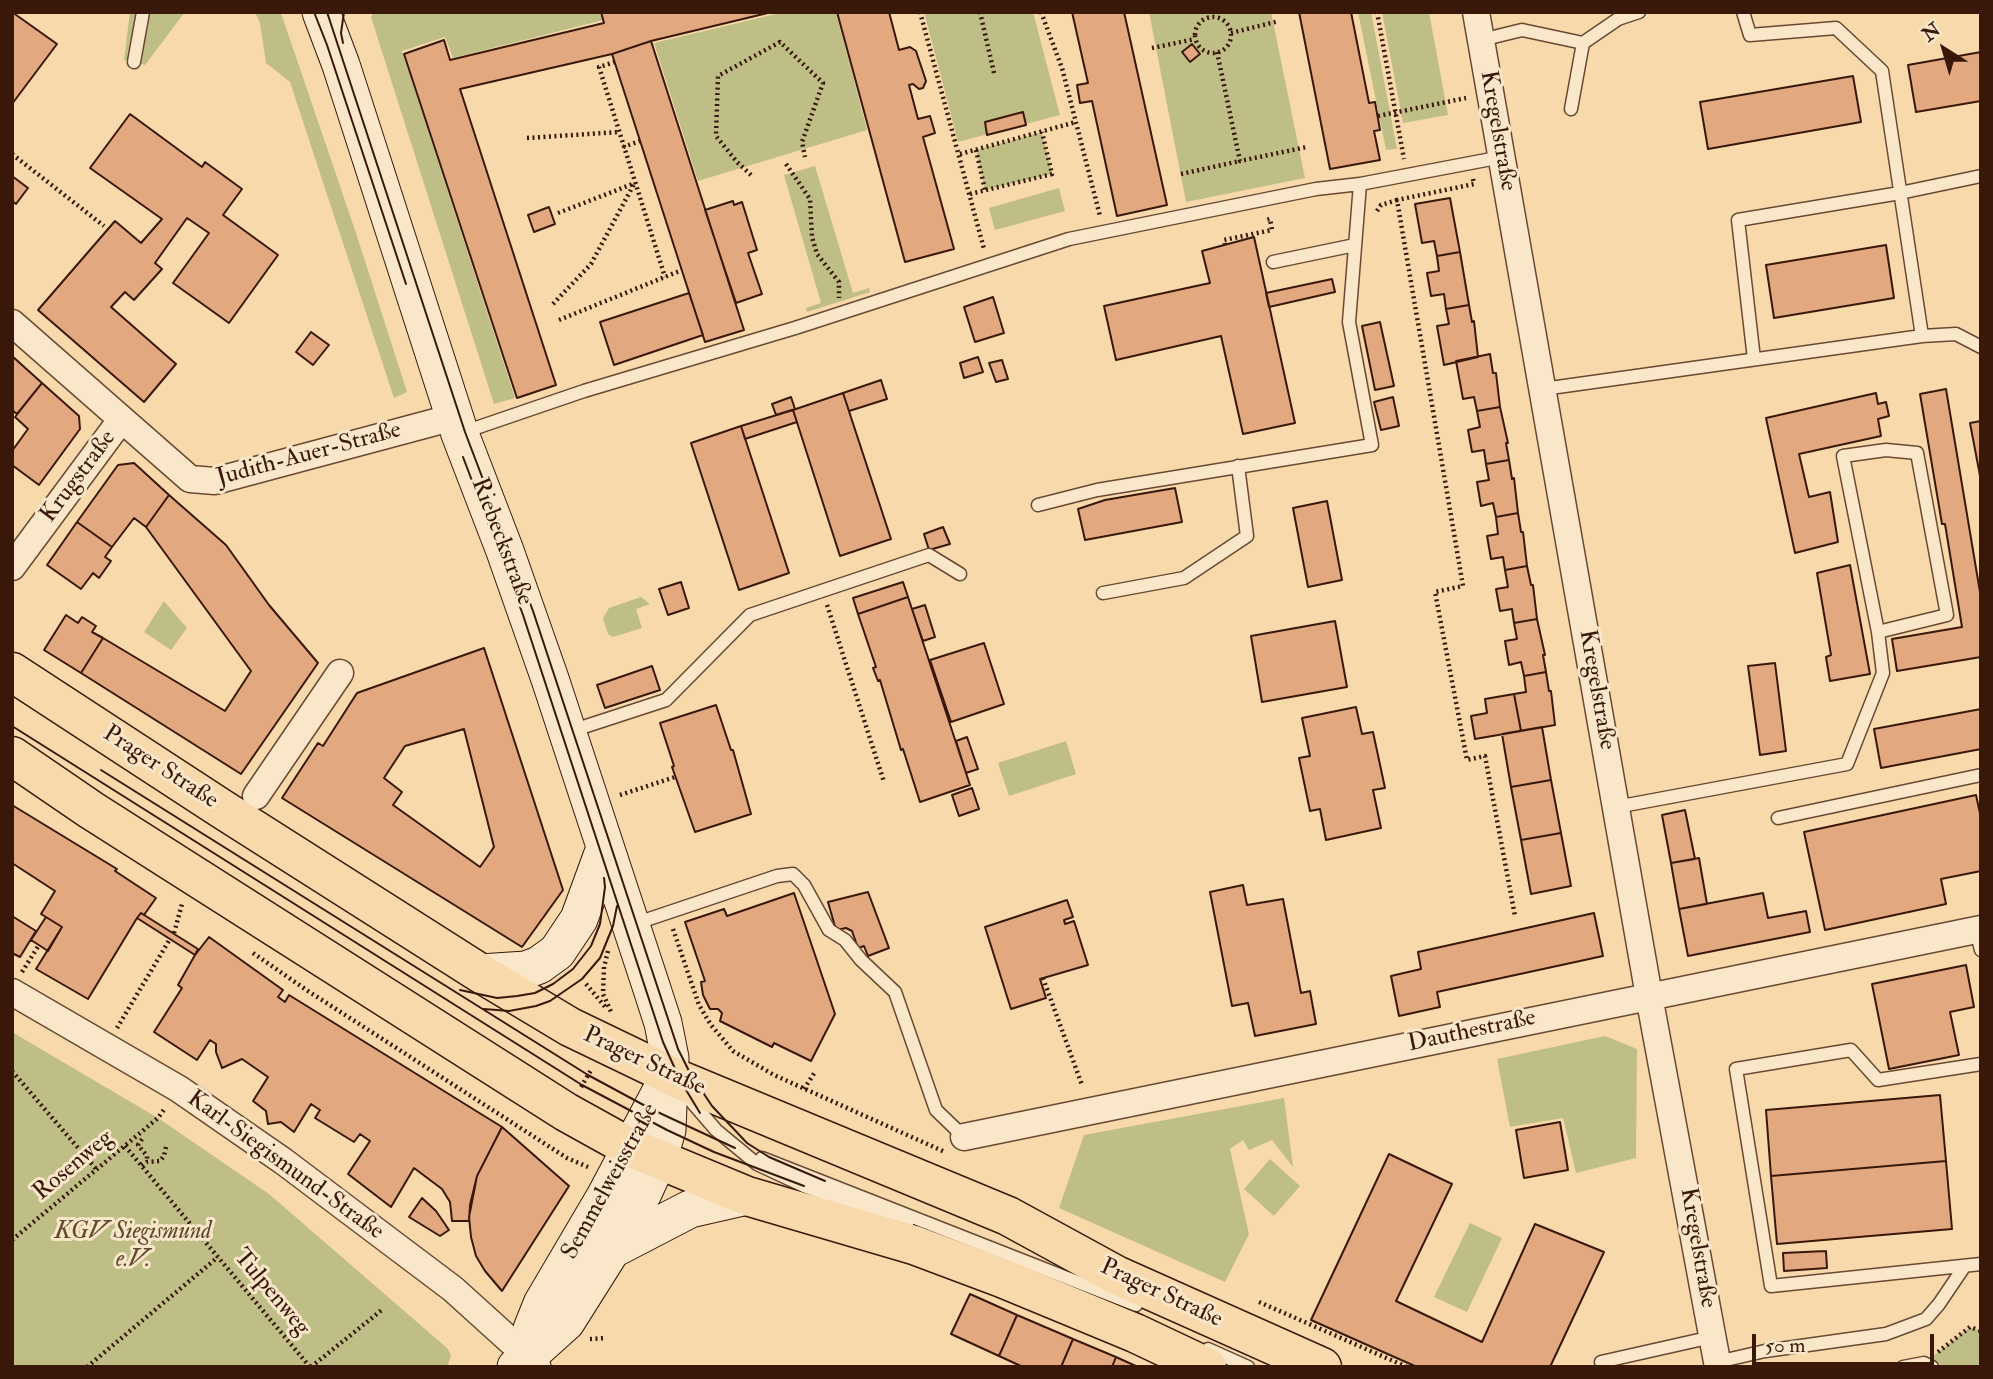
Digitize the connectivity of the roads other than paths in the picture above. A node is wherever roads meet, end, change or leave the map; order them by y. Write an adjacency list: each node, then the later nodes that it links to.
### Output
1 (143, 12): 8 (lane)
2 (321, 12): 22 (main road, Riebeckstraße)
3 (1476, 12): 6 (street, Kregelstraße)
4 (1639, 12): 7 (lane)
5 (1743, 12): 13 (lane)
6 (1481, 40): 7 (lane); 10 (street, Kregelstraße)
7 (1583, 43): 9 (lane)
8 (134, 62)
9 (1571, 108)
10 (1502, 157): 12 (lane); 20 (street, Kregelstraße)
11 (1981, 176): 13 (lane)
12 (1360, 184): 14 (lane); 22 (lane)
13 (1900, 193): 17 (lane); 19 (lane)
14 (1354, 245): 15 (lane); 23 (lane)
15 (1273, 262)
16 (12, 323): 21 (street, Judith-Auer-Straße)
17 (1923, 336): 18 (lane); 19 (lane)
18 (1981, 347)
19 (1754, 359): 20 (lane)
20 (1543, 389): 35 (street, Kregelstraße)
21 (121, 421): 22 (street, Judith-Auer-Straße); 25 (street, Krugstraße)
22 (457, 425): 31 (main road, Riebeckstraße)
23 (1238, 466): 24 (lane); 27 (lane)
24 (1038, 505)
25 (12, 567)
26 (960, 573): 31 (lane)
27 (1103, 593)
28 (1878, 632): 28 (lane); 35 (lane)
29 (12, 672): 40 (main road, Prager Straße)
30 (340, 673): 34 (street)
31 (566, 733): 37 (main road, Riebeckstraße)
32 (12, 756): 47 (main road, Prager Straße)
33 (1981, 775): 36 (lane)
34 (256, 796)
35 (1616, 807): 42 (street, Kregelstraße)
36 (1778, 818)
37 (605, 848): 38 (main road, Riebeckstraße); 40 (main road)
38 (648, 920): 44 (main road, Riebeckstraße); 45 (lane)
39 (1979, 936): 42 (street, Dauthestraße)
40 (480, 973): 44 (main road, Prager Straße)
41 (17, 983): 60 (street, Karl-Siegismund-Straße)
42 (1649, 996): 45 (street, Dauthestraße); 57 (street, Kregelstraße)
43 (1981, 1064): 53 (lane)
44 (670, 1075): 46 (lane); 47 (main road, Semmelweisstraße); 49 (main road, Prager Straße)
45 (959, 1147)
46 (735, 1148): 54 (lane); 55 (lane)
47 (644, 1153): 48 (main road, Prager Straße); 51 (main road, Semmelweisstraße); 60 (main road, Semmelweisstraße)
48 (747, 1196): 50 (main road, Prager Straße); 51 (main road)
49 (1030, 1227): 55 (lane); 63 (main road, Prager Straße)
50 (914, 1245): 54 (lane); 56 (main road, Prager Straße)
51 (612, 1249): 60 (main road, Semmelweisstraße)
52 (1981, 1264): 53 (lane)
53 (1964, 1267): 57 (lane)
54 (1027, 1269): 55 (lane)
55 (1098, 1288)
56 (1202, 1348): 58 (lane); 62 (lane)
57 (1716, 1355): 59 (lane)
58 (1263, 1361)
59 (1601, 1362)
60 (527, 1363)
61 (1926, 1366): 64 (lane)
62 (1248, 1367)
63 (1322, 1367)
64 (1903, 1367)

